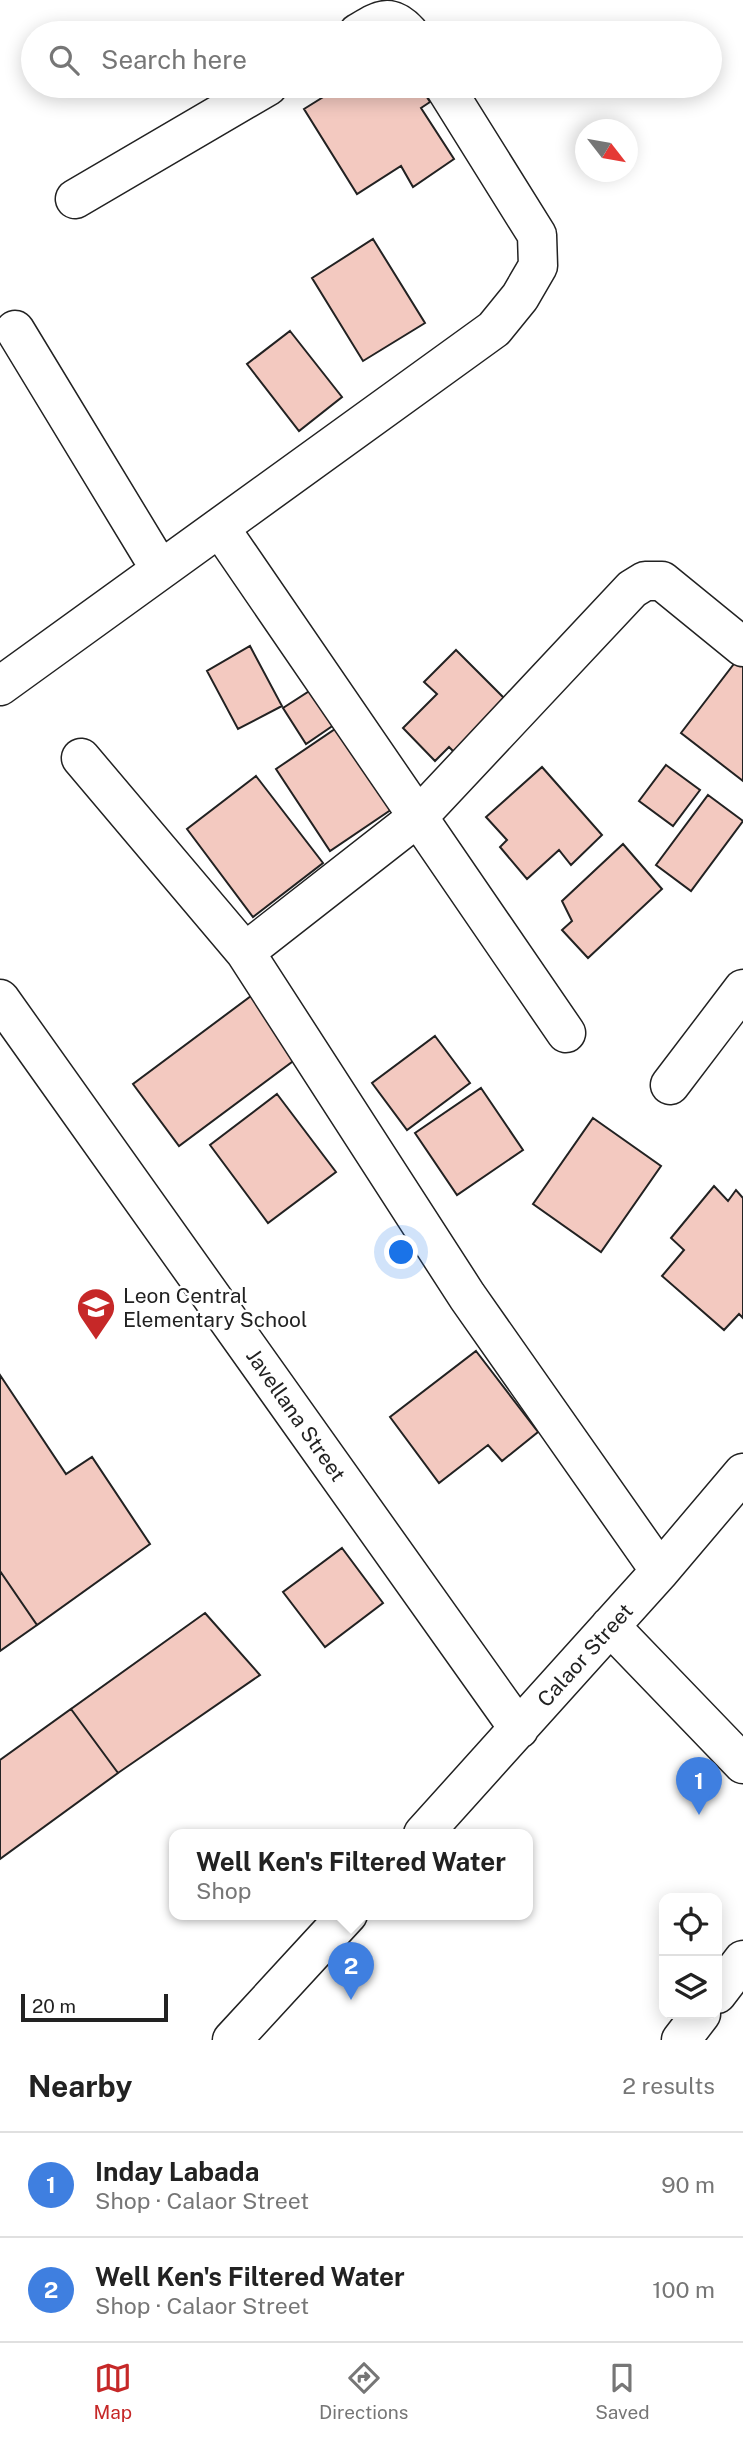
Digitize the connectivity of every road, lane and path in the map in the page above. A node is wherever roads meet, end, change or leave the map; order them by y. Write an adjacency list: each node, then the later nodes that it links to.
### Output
1 (248, 98): 3 (street)
2 (451, 98): 5 (street)
3 (75, 199)
4 (15, 330): 6 (street)
5 (220, 528): 6 (street); 10 (street)
6 (160, 569): 8 (street)
7 (743, 647): 10 (street)
8 (0, 685)
9 (81, 758): 11 (street)
10 (419, 816): 11 (street); 14 (street)
11 (245, 952): 17 (street)
12 (743, 989): 15 (street)
13 (0, 999): 19 (street, Javellana Street)
14 (566, 1033)
15 (670, 1086)
16 (743, 1473): 17 (street, Calaor Street)
17 (660, 1571): 18 (street, Calaor Street)
18 (610, 1626): 19 (street, Calaor Street); 20 (street)
19 (519, 1729): 21 (street, Calaor Street)
20 (743, 1764)
21 (428, 1829)
22 (342, 1920): 26 (street)
23 (743, 1960): 24 (street)
24 (722, 1987)
25 (697, 2019): 27 (street)
26 (232, 2040)
27 (681, 2040)

